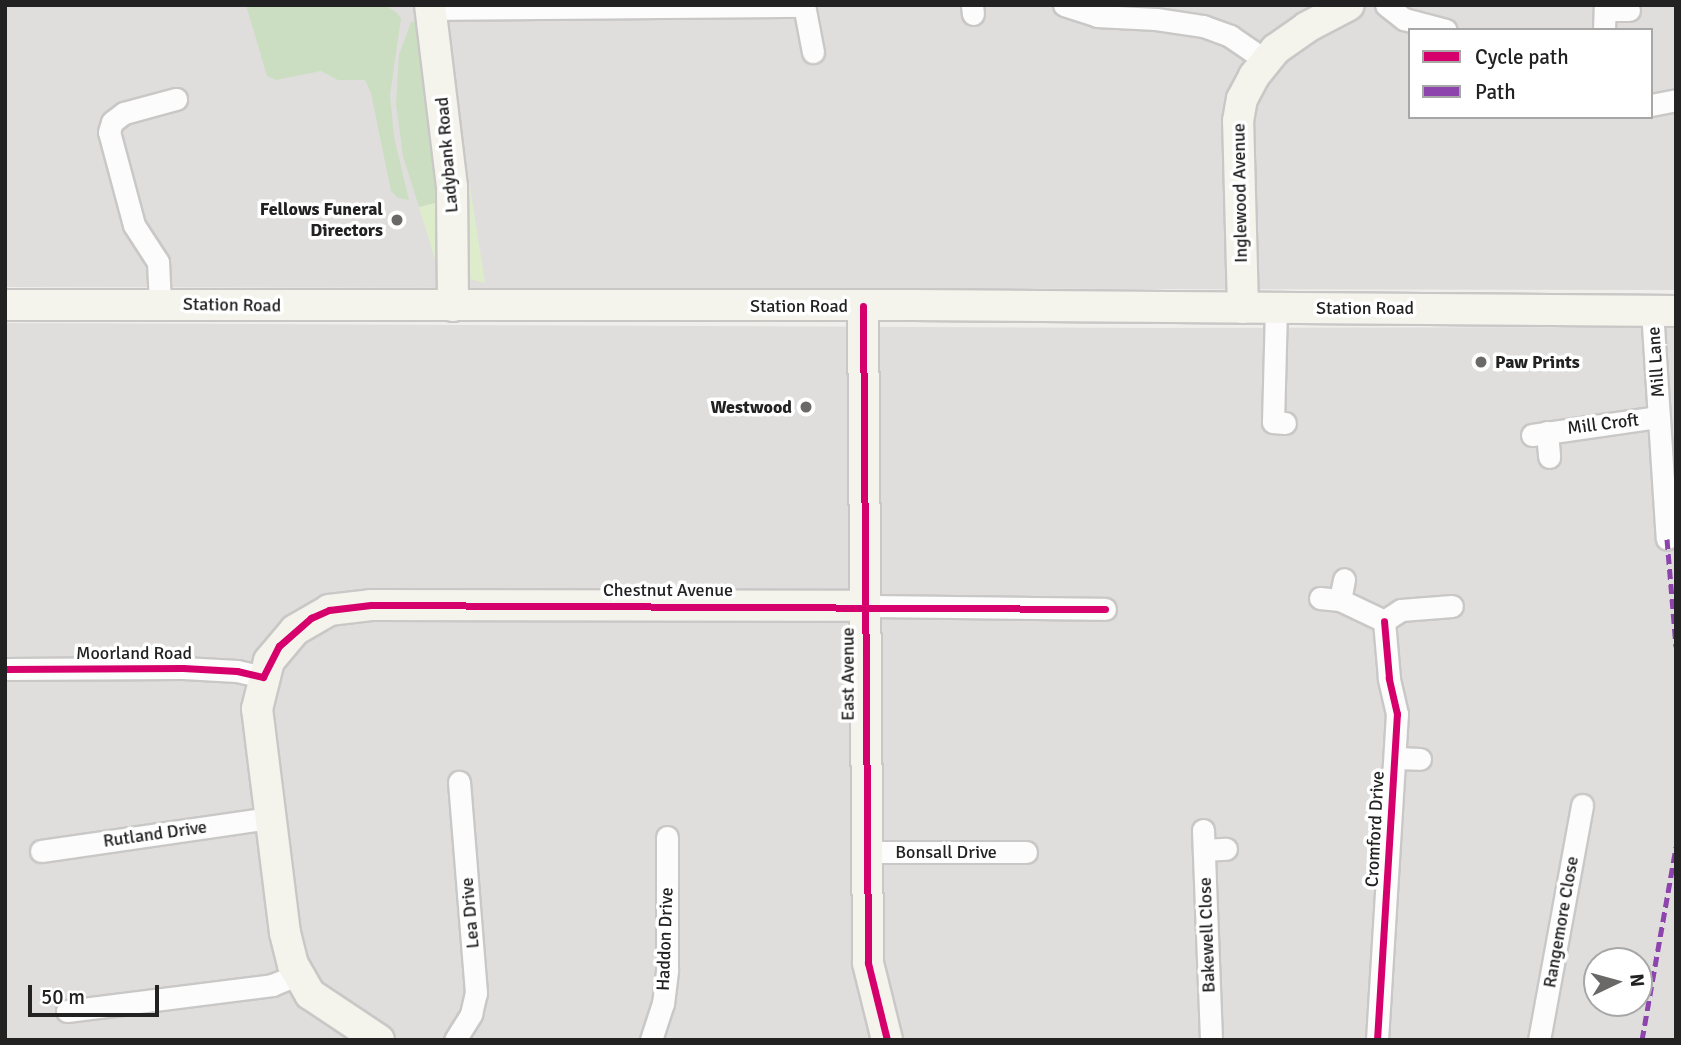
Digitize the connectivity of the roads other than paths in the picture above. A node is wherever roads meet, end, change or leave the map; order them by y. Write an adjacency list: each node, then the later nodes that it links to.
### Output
1 (1064, 5): 11 (street)
2 (1349, 5): 11 (street, Inglewood Avenue)
3 (1387, 5): 9 (street)
4 (605, 6): 5 (street); 6 (street)
5 (804, 6): 10 (street)
6 (430, 7): 17 (street, Ladybank Road)
7 (1629, 10): 8 (street)
8 (1604, 15)
9 (1438, 28)
10 (813, 52)
11 (1265, 60): 19 (street, Inglewood Avenue)
12 (176, 99): 15 (street)
13 (1676, 100): 14 (street)
14 (1653, 105)
15 (160, 304): 16 (street, Station Road); 17 (street, Station Road)
16 (5, 305)
17 (453, 306): 18 (street, Station Road)
18 (863, 306): 19 (street, Station Road); 29 (street, East Avenue)
19 (1243, 308): 20 (street, Station Road)
20 (1276, 308): 21 (street, Station Road); 24 (street)
21 (1664, 310): 22 (street, Mill Lane)
22 (1665, 353): 23 (street, Mill Lane)
23 (1659, 417): 25 (street, Mill Croft); 26 (street, Mill Lane)
24 (1285, 423)
25 (1549, 457)
26 (1667, 539)
27 (1335, 592): 31 (street)
28 (1452, 606): 31 (street)
29 (863, 607): 30 (street, Chestnut Avenue); 33 (street, Chestnut Avenue); 42 (street, East Avenue)
30 (1105, 609)
31 (1384, 621): 34 (street, Cromford Drive)
32 (5, 669): 33 (street, Moorland Road)
33 (262, 677): 38 (street, Chestnut Avenue)
34 (1395, 758): 35 (street, Cromford Drive); 51 (street, Cromford Drive)
35 (1420, 759)
36 (459, 782): 47 (street, Lea Drive)
37 (1582, 804): 52 (street, Rangemore Close)
38 (269, 818): 41 (street, Rutland Drive); 44 (street, Chestnut Avenue)
39 (667, 836): 48 (street, Haddon Drive)
40 (1226, 849): 50 (street, Bakewell Close)
41 (41, 851)
42 (865, 852): 43 (street, Bonsall Drive); 49 (street, East Avenue)
43 (1026, 852)
44 (297, 975): 45 (street); 46 (street, Chestnut Avenue)
45 (66, 1011)
46 (379, 1040)
47 (455, 1040)
48 (651, 1040)
49 (887, 1040)
50 (1211, 1040)
51 (1377, 1040)
52 (1539, 1040)

